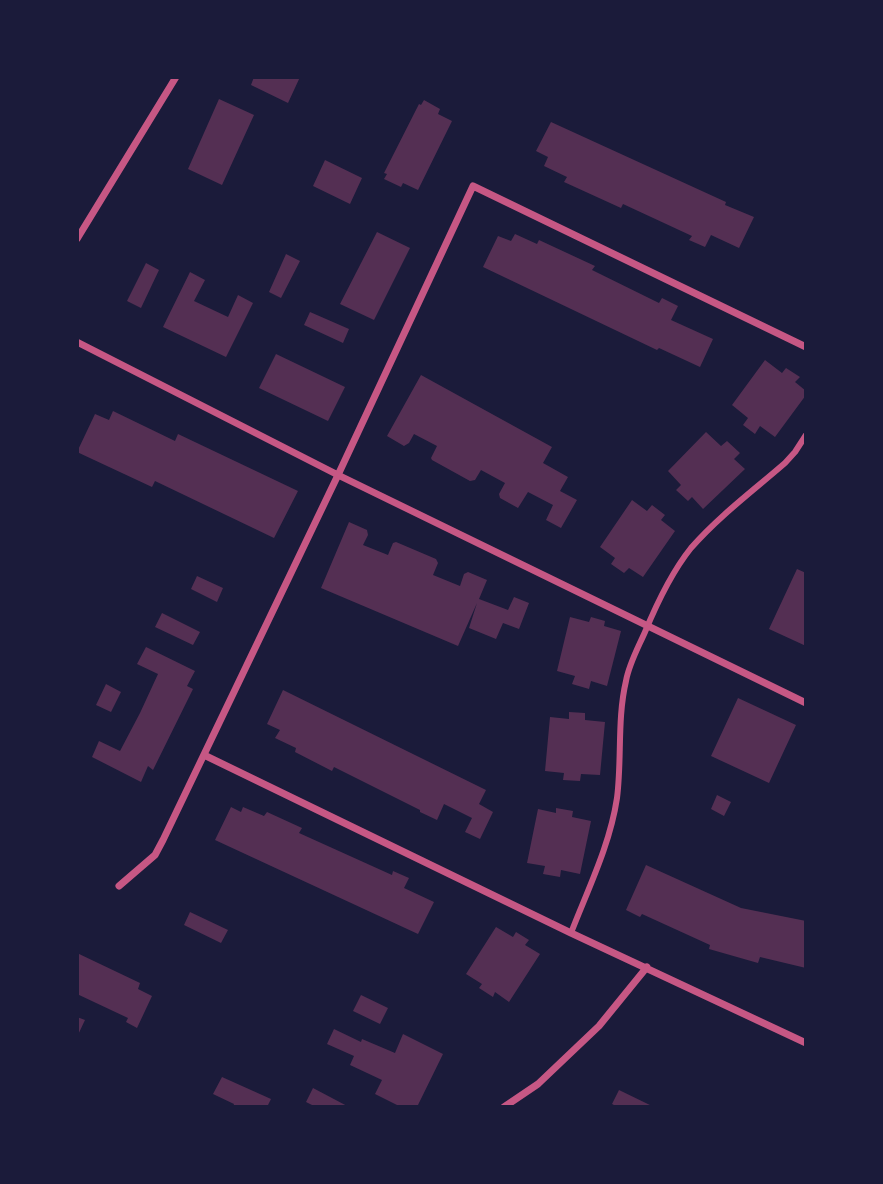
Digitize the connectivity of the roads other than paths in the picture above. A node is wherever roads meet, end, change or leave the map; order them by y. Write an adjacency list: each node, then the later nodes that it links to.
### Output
1 (176, 77): 2 (street)
2 (77, 238)
3 (77, 342): 6 (street)
4 (806, 347): 6 (street)
5 (806, 435): 7 (street)
6 (338, 475): 7 (street); 9 (street)
7 (647, 626): 8 (street); 11 (street)
8 (806, 703)
9 (204, 755): 10 (street); 11 (street)
10 (118, 886)
11 (571, 933): 12 (street)
12 (647, 967): 13 (street); 14 (street)
13 (806, 1043)
14 (504, 1107)

